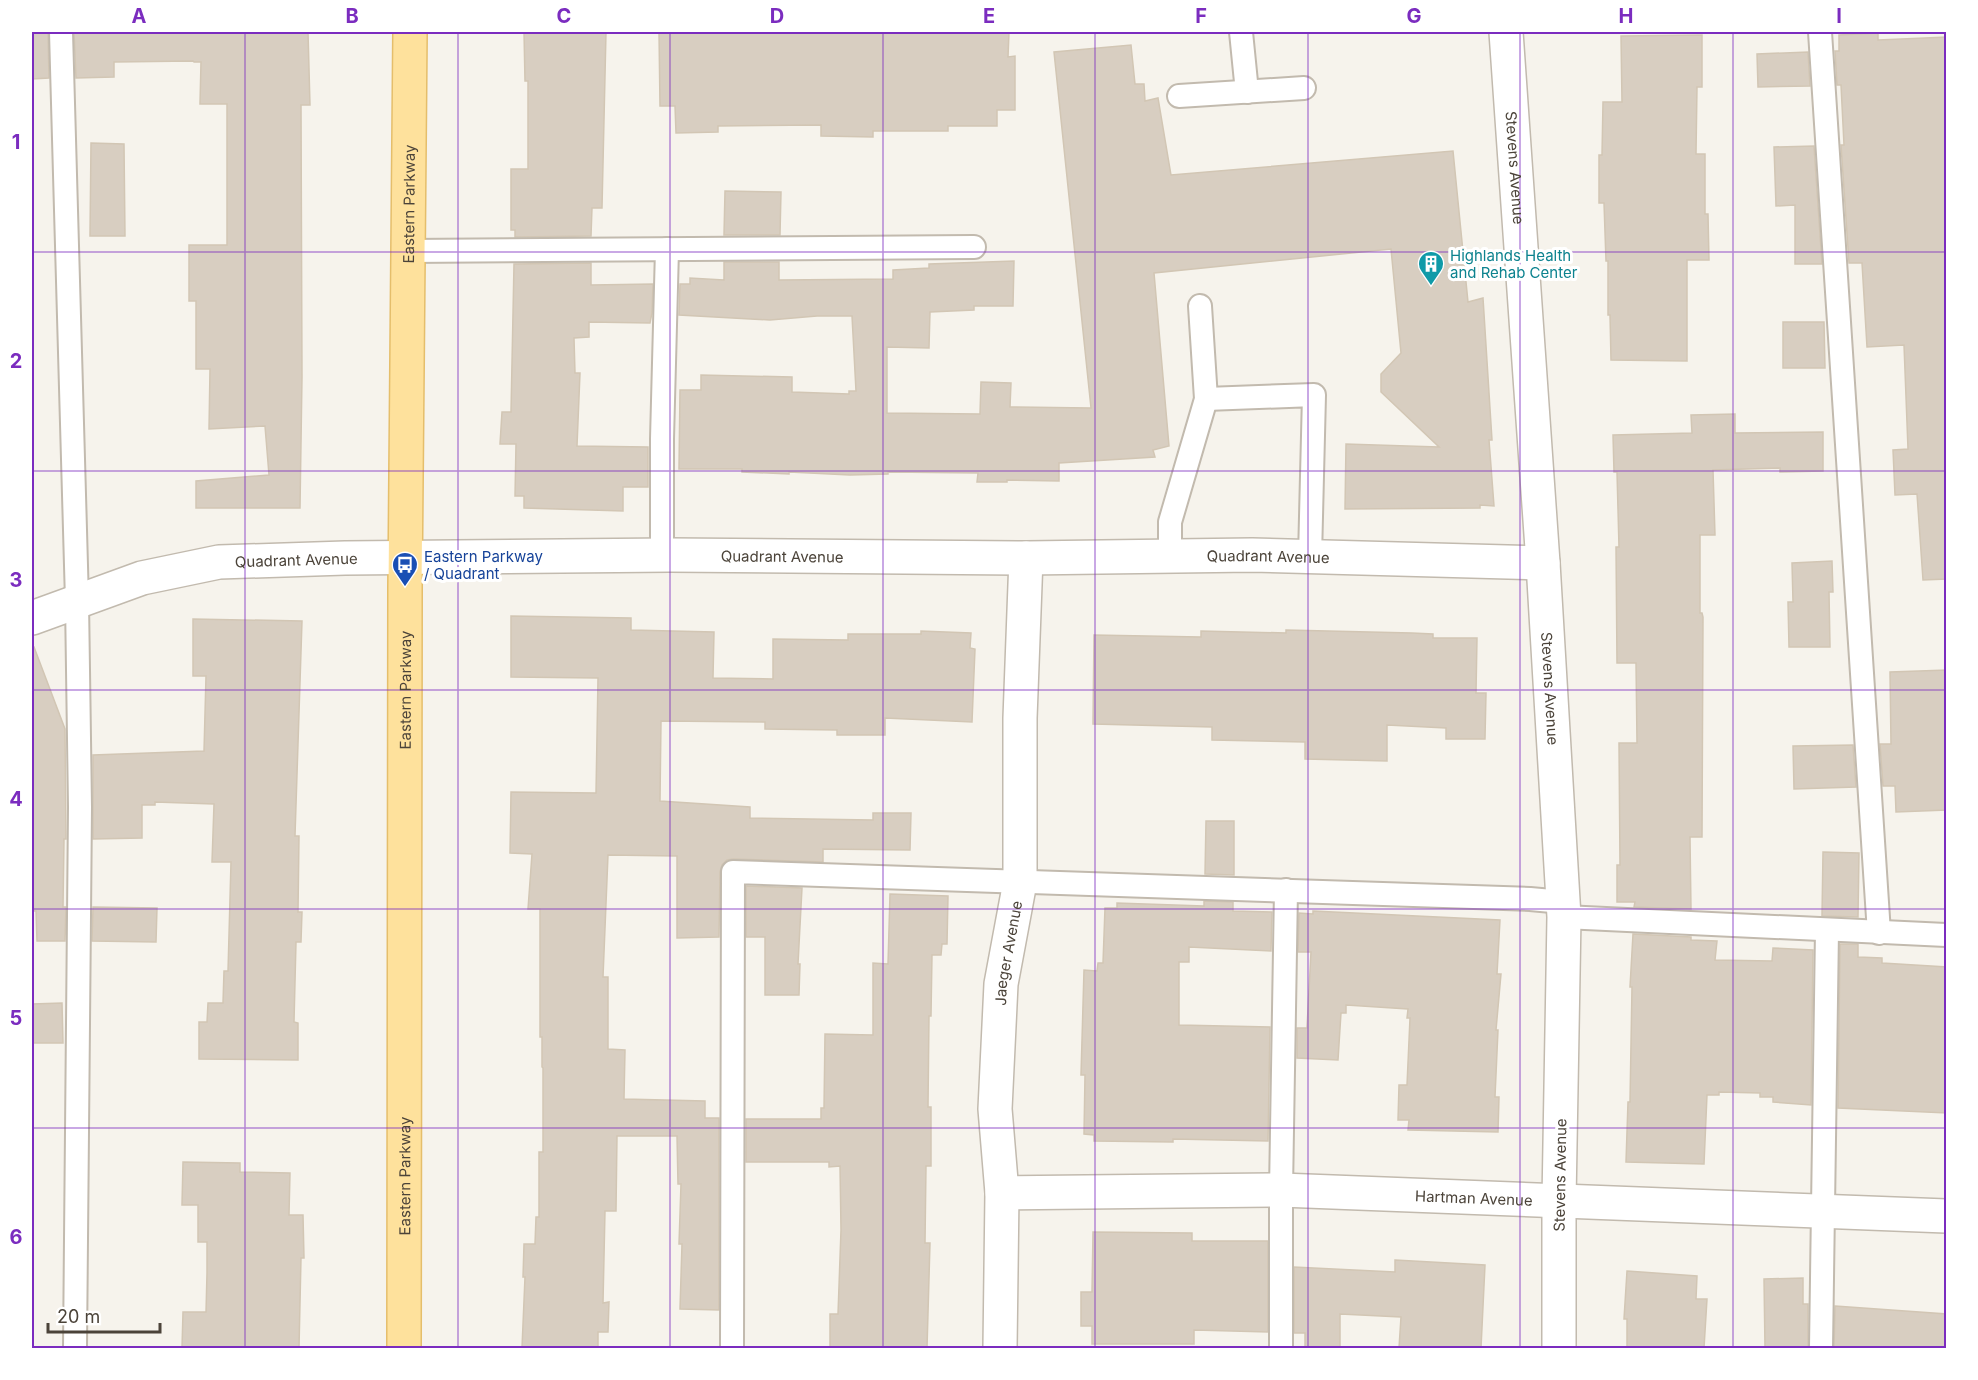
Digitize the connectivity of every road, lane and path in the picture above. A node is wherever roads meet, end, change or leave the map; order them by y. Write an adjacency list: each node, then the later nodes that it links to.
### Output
1 (61, 32): 20 (lane)
2 (410, 32): 11 (main road, Eastern Parkway)
3 (1241, 32): 7 (lane)
4 (1506, 32): 19 (street, Stevens Avenue)
5 (1820, 32): 26 (lane)
6 (1304, 88): 7 (lane)
7 (1247, 92): 8 (lane)
8 (1179, 96)
9 (974, 248): 10 (lane)
10 (667, 249): 11 (lane); 14 (lane)
11 (408, 251): 17 (main road, Eastern Parkway)
12 (1200, 306): 13 (lane)
13 (1206, 399): 15 (lane); 16 (lane)
14 (662, 555): 17 (street, Quadrant Avenue); 18 (street, Quadrant Avenue)
15 (1170, 556): 16 (street, Quadrant Avenue); 18 (street, Quadrant Avenue)
16 (1310, 557): 19 (street, Quadrant Avenue)
17 (405, 558): 20 (street, Quadrant Avenue); 34 (main road, Eastern Parkway)
18 (1026, 558): 22 (street, Jaeger Avenue)
19 (1543, 563): 24 (street, Stevens Avenue)
20 (77, 601): 21 (street, Quadrant Avenue); 33 (lane)
21 (32, 618)
22 (1020, 882): 23 (lane); 29 (street, Jaeger Avenue); 35 (lane)
23 (1286, 890): 24 (lane); 28 (lane)
24 (1564, 910): 25 (lane); 30 (street, Stevens Avenue)
25 (1827, 930): 26 (lane); 31 (lane)
26 (1879, 933): 27 (lane)
27 (1947, 935)
28 (1281, 1190): 29 (street, Hartman Avenue); 30 (street, Hartman Avenue); 37 (lane)
29 (1002, 1193): 36 (street, Jaeger Avenue)
30 (1559, 1201): 31 (street, Hartman Avenue); 38 (street, Stevens Avenue)
31 (1822, 1211): 32 (street, Hartman Avenue); 39 (lane)
32 (1947, 1216)
33 (75, 1348)
34 (404, 1348)
35 (732, 1348)
36 (1000, 1348)
37 (1281, 1348)
38 (1559, 1348)
39 (1821, 1348)

